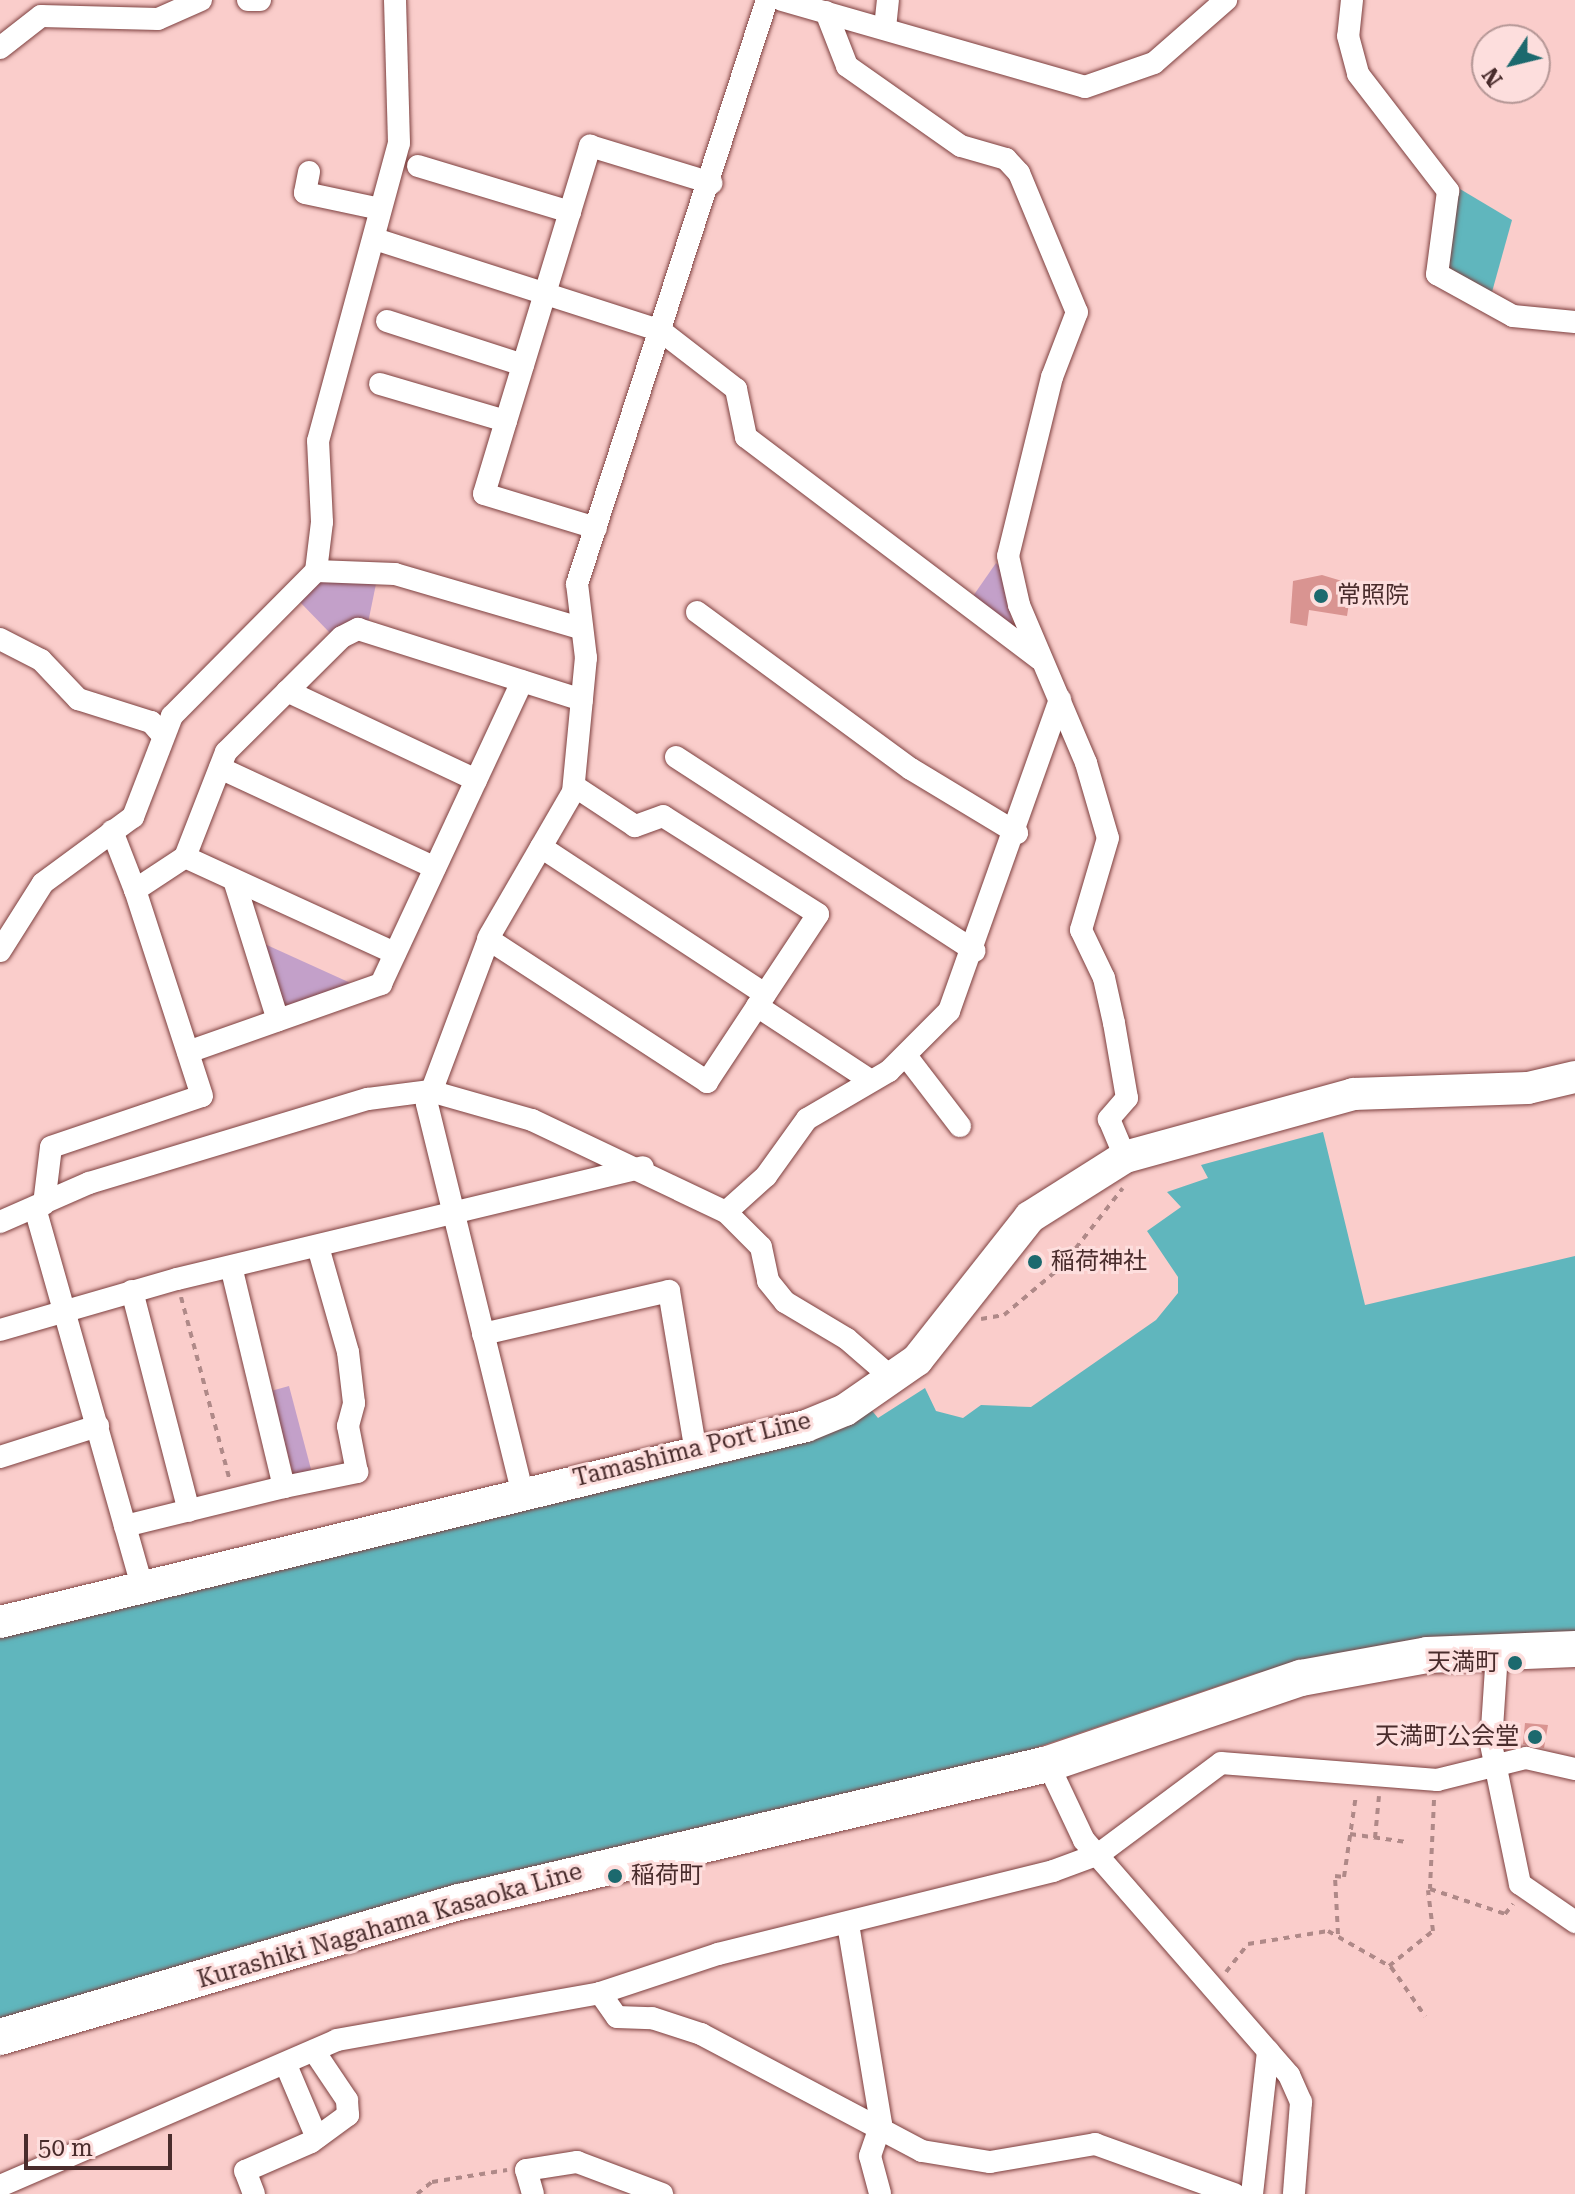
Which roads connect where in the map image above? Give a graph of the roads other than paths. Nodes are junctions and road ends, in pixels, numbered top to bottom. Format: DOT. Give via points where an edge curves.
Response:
graph roads {
  1 [pos="201,0"];
  2 [pos="248,0"];
  3 [pos="260,0"];
  4 [pos="395,0"];
  5 [pos="767,0"];
  6 [pos="782,0"];
  7 [pos="888,0"];
  8 [pos="1226,0"];
  9 [pos="1352,0"];
  10 [pos="826,12"];
  11 [pos="885,28"];
  12 [pos="0,48"];
  13 [pos="418,166"];
  14 [pos="309,172"];
  15 [pos="711,183"];
  16 [pos="380,209"];
  17 [pos="570,212"];
  18 [pos="375,239"];
  19 [pos="546,292"];
  20 [pos="387,321"];
  21 [pos="1575,322"];
  22 [pos="661,331"];
  23 [pos="523,365"];
  24 [pos="380,384"];
  25 [pos="506,421"];
  26 [pos="596,528"];
  27 [pos="316,571"];
  28 [pos="697,612"];
  29 [pos="580,628"];
  30 [pos="0,639"];
  31 [pos="1040,659"];
  32 [pos="522,681"];
  33 [pos="287,691"];
  34 [pos="1060,699"];
  35 [pos="582,700"];
  36 [pos="163,736"];
  37 [pos="676,757"];
  38 [pos="220,768"];
  39 [pos="476,780"];
  40 [pos="574,786"];
  41 [pos="112,831"];
  42 [pos="1017,833"];
  43 [pos="541,847"];
  44 [pos="185,857"];
  45 [pos="435,868"];
  46 [pos="234,880"];
  47 [pos="135,890"];
  48 [pos="488,939"];
  49 [pos="0,951"];
  50 [pos="975,951"];
  51 [pos="395,953"];
  52 [pos="761,1000"];
  53 [pos="278,1020"];
  54 [pos="188,1052"];
  55 [pos="907,1057"];
  56 [pos="1575,1077"];
  57 [pos="871,1081"];
  58 [pos="430,1091"];
  59 [pos="960,1126"];
  60 [pos="1125,1157"];
  61 [pos="643,1167"];
  62 [pos="39,1206"];
  63 [pos="726,1212"];
  64 [pos="453,1216"];
  65 [pos="0,1222"];
  66 [pos="318,1247"];
  67 [pos="231,1267"];
  68 [pos="132,1291"];
  69 [pos="66,1310"];
  70 [pos="0,1330"];
  71 [pos="483,1334"];
  72 [pos="892,1378"];
  73 [pos="98,1426"];
  74 [pos="696,1453"];
  75 [pos="0,1457"];
  76 [pos="284,1487"];
  77 [pos="522,1491"];
  78 [pos="189,1511"];
  79 [pos="125,1526"];
  80 [pos="142,1587"];
  81 [pos="0,1622"];
  82 [pos="1575,1649"];
  83 [pos="1497,1653"];
  84 [pos="1048,1764"];
  85 [pos="1498,1765"];
  86 [pos="1575,1769"];
  87 [pos="1099,1854"];
  88 [pos="1575,1922"];
  89 [pos="848,1924"];
  90 [pos="600,1993"];
  91 [pos="0,2037"];
  92 [pos="314,2051"];
  93 [pos="1268,2051"];
  94 [pos="286,2065"];
  95 [pos="881,2124"];
  96 [pos="317,2138"];
  97 [pos="0,2186"];
  98 [pos="254,2194"];
  99 [pos="533,2194"];
  100 [pos="662,2194"];
  101 [pos="880,2194"];
  102 [pos="1234,2194"];
  103 [pos="1252,2194"];
  104 [pos="1294,2194"];
  1 -- 12 [label="street" via="158,19 41,16"];
  2 -- 3 [label="street"];
  4 -- 16 [label="street" via="399,143"];
  5 -- 15 [label="street"];
  6 -- 10 [label="street"];
  7 -- 11 [label="street"];
  8 -- 11 [label="street" via="1154,63 1095,87"];
  9 -- 21 [label="street" via="1348,36 1358,74 1448,191 1437,274 1513,316"];
  10 -- 11 [label="street"];
  10 -- 31 [label="street" via="847,66 961,146 1006,159 1019,173 1077,312 1052,377 1031,481 1009,530 1012,583"];
  13 -- 17 [label="street"];
  14 -- 16 [label="street" via="305,193"];
  15 -- 17 [label="street" via="590,146"];
  15 -- 22 [label="street"];
  16 -- 18 [label="street"];
  17 -- 19 [label="street"];
  18 -- 19 [label="street"];
  18 -- 27 [label="street" via="318,441 322,522"];
  19 -- 22 [label="street"];
  19 -- 23 [label="street"];
  20 -- 23 [label="street"];
  22 -- 26 [label="street"];
  22 -- 31 [label="street" via="736,389 746,437"];
  23 -- 25 [label="street"];
  24 -- 25 [label="street"];
  25 -- 26 [label="street" via="484,494"];
  26 -- 29 [label="street" via="577,584"];
  27 -- 29 [label="street" via="395,574"];
  27 -- 36 [label="street" via="172,716"];
  28 -- 42 [label="street" via="911,769"];
  29 -- 35 [label="street"];
  30 -- 36 [label="street" via="41,660 78,699 151,722"];
  31 -- 34 [label="street"];
  32 -- 33 [label="street" via="358,629"];
  32 -- 35 [label="street"];
  32 -- 39 [label="street"];
  33 -- 38 [label="street" via="226,752"];
  33 -- 39 [label="street"];
  34 -- 42 [label="street"];
  34 -- 60 [label="street" via="1108,838 1081,930 1104,978 1114,1023 1127,1098 1109,1119"];
  35 -- 40 [label="street"];
  36 -- 41 [label="street" via="133,817"];
  37 -- 50 [label="street"];
  38 -- 44 [label="street"];
  38 -- 45 [label="street"];
  39 -- 45 [label="street"];
  40 -- 43 [label="street"];
  40 -- 52 [label="street" via="635,826 663,816 818,914"];
  41 -- 47 [label="street"];
  41 -- 49 [label="street" via="43,883"];
  42 -- 50 [label="street"];
  43 -- 48 [label="street"];
  43 -- 52 [label="street"];
  44 -- 46 [label="street"];
  44 -- 47 [label="street"];
  45 -- 51 [label="street"];
  46 -- 51 [label="street"];
  46 -- 53 [label="street"];
  47 -- 54 [label="street"];
  48 -- 52 [label="street" via="707,1082"];
  48 -- 58 [label="street"];
  50 -- 55 [label="street" via="949,1011"];
  51 -- 53 [label="street" via="381,984"];
  52 -- 57 [label="street"];
  53 -- 54 [label="street"];
  54 -- 62 [label="street" via="202,1096 51,1147"];
  55 -- 57 [label="street"];
  55 -- 59 [label="street"];
  56 -- 60 [label="main road, Tamashima Port Line" via="1528,1088 1353,1094"];
  57 -- 63 [label="street" via="807,1119 766,1176"];
  58 -- 61 [label="street" via="532,1120"];
  58 -- 62 [label="street" via="368,1099 89,1183"];
  58 -- 64 [label="street" via="431,1133"];
  60 -- 72 [label="main road, Tamashima Port Line" via="1030,1217 946,1327"];
  61 -- 63 [label="street"];
  61 -- 64 [label="street"];
  62 -- 65 [label="street"];
  62 -- 69 [label="street"];
  63 -- 72 [label="street" via="761,1247 768,1281 785,1302 847,1339"];
  64 -- 66 [label="street"];
  64 -- 71 [label="street"];
  66 -- 67 [label="street"];
  66 -- 76 [label="street" via="348,1352 354,1403 348,1426 357,1472"];
  67 -- 68 [label="street"];
  67 -- 76 [label="street"];
  68 -- 69 [label="street"];
  68 -- 78 [label="street"];
  69 -- 70 [label="street"];
  69 -- 73 [label="street"];
  71 -- 74 [label="street" via="669,1291"];
  71 -- 77 [label="street"];
  72 -- 74 [label="main road, Tamashima Port Line" via="806,1426"];
  73 -- 75 [label="street"];
  73 -- 79 [label="street"];
  74 -- 77 [label="main road, Tamashima Port Line"];
  76 -- 78 [label="street"];
  77 -- 80 [label="main road, Tamashima Port Line"];
  78 -- 79 [label="street"];
  79 -- 80 [label="street"];
  80 -- 81 [label="main road, Tamashima Port Line"];
  82 -- 83 [label="main road, Kurashiki Nagahama Kasaoka Line"];
  83 -- 84 [label="main road, Kurashiki Nagahama Kasaoka Line" via="1427,1655 1301,1678"];
  83 -- 85 [label="street" via="1491,1744"];
  84 -- 87 [label="street" via="1076,1828"];
  84 -- 91 [label="main road, Kurashiki Nagahama Kasaoka Line" via="460,1902"];
  85 -- 86 [label="street" via="1526,1758"];
  85 -- 87 [label="street" via="1437,1780 1221,1763"];
  85 -- 88 [label="street" via="1499,1810 1525,1890"];
  87 -- 89 [label="street"];
  87 -- 93 [label="street"];
  89 -- 90 [label="street" via="718,1954"];
  89 -- 95 [label="street"];
  90 -- 92 [label="street" via="447,2017"];
  90 -- 95 [label="street" via="617,2017 652,2018 701,2034 856,2119"];
  92 -- 94 [label="street"];
  92 -- 96 [label="street" via="349,2106 341,2123"];
  93 -- 103 [label="street"];
  93 -- 104 [label="street" via="1301,2102"];
  94 -- 96 [label="street"];
  94 -- 97 [label="street"];
  95 -- 101 [label="street" via="870,2156"];
  95 -- 102 [label="street" via="922,2151 972,2162 1095,2144 1129,2150"];
  96 -- 98 [label="street" via="245,2171"];
  99 -- 100 [label="street" via="526,2170 577,2162"];
}
